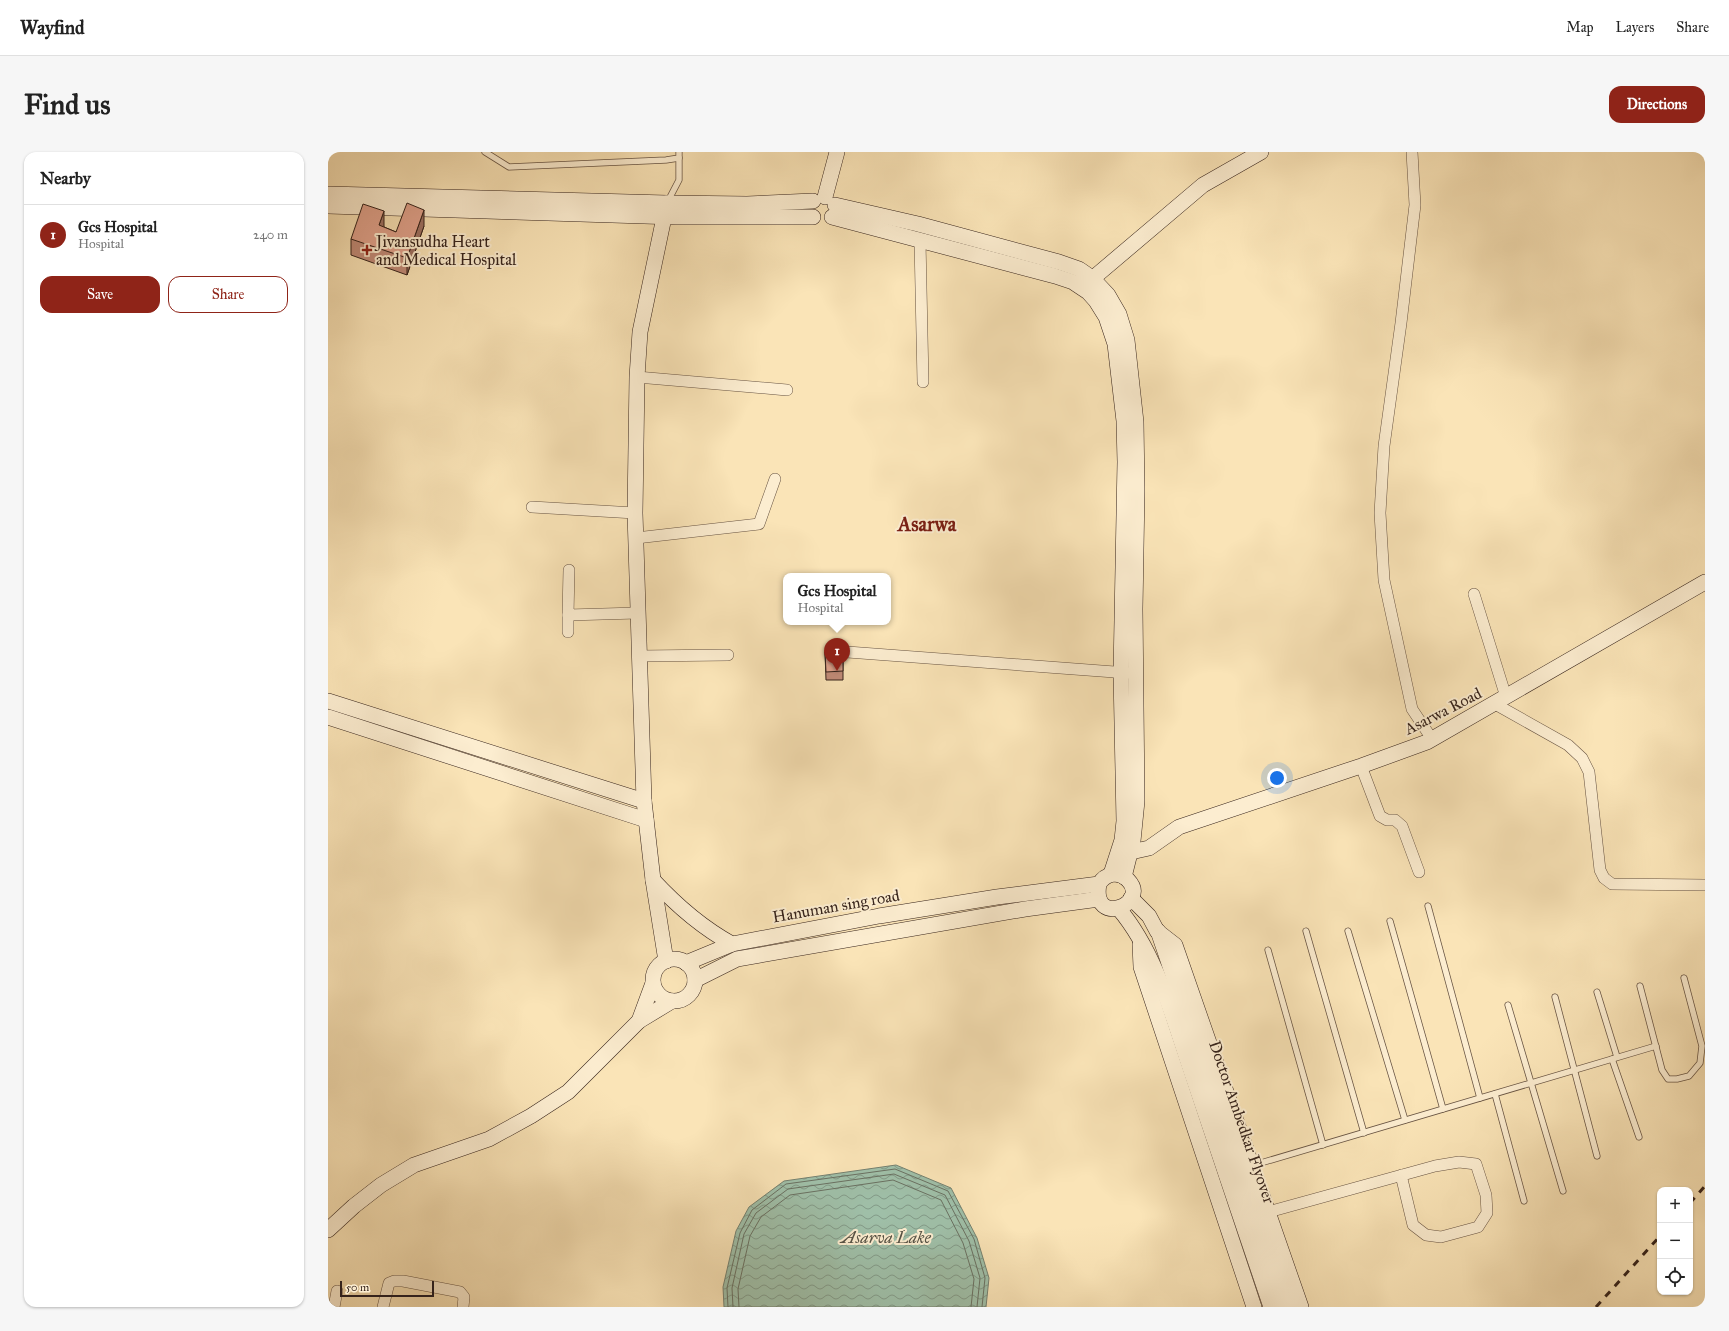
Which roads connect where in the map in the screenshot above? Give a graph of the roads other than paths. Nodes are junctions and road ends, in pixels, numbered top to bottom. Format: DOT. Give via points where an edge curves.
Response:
graph roads {
  1 [pos="485,152"];
  2 [pos="837,152"];
  3 [pos="1261,152"];
  4 [pos="1412,152"];
  5 [pos="679,155"];
  6 [pos="329,202"];
  7 [pos="826,205"];
  8 [pos="665,210"];
  9 [pos="920,241"];
  10 [pos="1087,283"];
  11 [pos="637,377"];
  12 [pos="923,382"];
  13 [pos="787,390"];
  14 [pos="775,479"];
  15 [pos="532,506"];
  16 [pos="635,514"];
  17 [pos="636,538"];
  18 [pos="568,570"];
  19 [pos="1705,582"];
  20 [pos="1474,594"];
  21 [pos="637,613"];
  22 [pos="568,615"];
  23 [pos="568,632"];
  24 [pos="834,651"];
  25 [pos="728,655"];
  26 [pos="640,656"];
  27 [pos="1128,673"];
  28 [pos="1500,700"];
  29 [pos="328,701"];
  30 [pos="328,717"];
  31 [pos="1432,739"];
  32 [pos="1361,766"];
  33 [pos="644,801"];
  34 [pos="646,820"];
  35 [pos="1126,846"];
  36 [pos="1419,872"];
  37 [pos="1118,876"];
  38 [pos="653,880"];
  39 [pos="1705,885"];
  40 [pos="1099,892"];
  41 [pos="1131,898"];
  42 [pos="1428,906"];
  43 [pos="1119,909"];
  44 [pos="917,910"];
  45 [pos="1390,921"];
  46 [pos="920,927"];
  47 [pos="1157,930"];
  48 [pos="1306,931"];
  49 [pos="1348,931"];
  50 [pos="1140,938"];
  51 [pos="732,944"];
  52 [pos="1268,950"];
  53 [pos="666,961"];
  54 [pos="686,963"];
  55 [pos="1684,978"];
  56 [pos="695,980"];
  57 [pos="653,983"];
  58 [pos="1640,986"];
  59 [pos="1597,992"];
  60 [pos="1555,997"];
  61 [pos="672,1001"];
  62 [pos="1508,1005"];
  63 [pos="639,1021"];
  64 [pos="1656,1046"];
  65 [pos="1614,1058"];
  66 [pos="1575,1070"];
  67 [pos="1531,1083"];
  68 [pos="1495,1094"];
  69 [pos="1480,1098"];
  70 [pos="1443,1109"];
  71 [pos="1405,1120"];
  72 [pos="1364,1133"];
  73 [pos="1639,1137"];
  74 [pos="1323,1145"];
  75 [pos="1597,1156"];
  76 [pos="1252,1166"];
  77 [pos="1401,1175"];
  78 [pos="1563,1191"];
  79 [pos="1524,1201"];
  80 [pos="1268,1212"];
  81 [pos="328,1230"];
  82 [pos="337,1291"];
  83 [pos="334,1307"];
  84 [pos="383,1307"];
  85 [pos="463,1307"];
  86 [pos="1254,1307"];
  87 [pos="1271,1307"];
  88 [pos="1286,1307"];
  89 [pos="1301,1307"];
  1 -- 5 [label="lane" via="509,167 635,162"];
  2 -- 7 [label="street"];
  3 -- 10 [label="street" via="1203,185"];
  4 -- 31 [label="street" via="1415,205 1384,446 1380,513 1384,580 1412,709"];
  5 -- 8 [label="lane" via="679,180"];
  6 -- 8 [label="street"];
  7 -- 8 [label="street" via="747,204"];
  7 -- 8 [label="street" via="810,209 813,217"];
  7 -- 9 [label="street"];
  7 -- 10 [label="street" via="918,224 1059,262 1078,269"];
  8 -- 11 [label="street" via="640,332"];
  9 -- 10 [label="street" via="1073,282"];
  9 -- 12 [label="street"];
  10 -- 27 [label="street" via="1108,295 1119,314 1127,340 1136,422 1130,440"];
  11 -- 13 [label="street"];
  11 -- 16 [label="street"];
  14 -- 17 [label="street" via="760,524"];
  15 -- 16 [label="street"];
  16 -- 17 [label="street"];
  17 -- 21 [label="street"];
  18 -- 22 [label="street"];
  19 -- 28 [label="street, Asarwa Road"];
  20 -- 28 [label="street"];
  21 -- 22 [label="street"];
  21 -- 26 [label="street"];
  22 -- 23 [label="street"];
  24 -- 27 [label="street"];
  25 -- 26 [label="street"];
  26 -- 33 [label="street"];
  27 -- 35 [label="street" via="1137,801"];
  28 -- 31 [label="street, Asarwa Road"];
  28 -- 39 [label="street" via="1568,745 1582,758 1589,772 1600,870 1604,878 1612,884"];
  29 -- 33 [label="street"];
  30 -- 34 [label="street"];
  31 -- 32 [label="street, Asarwa Road"];
  32 -- 35 [label="street, Asarwa Road" via="1179,827 1157,842 1148,838"];
  32 -- 36 [label="street" via="1380,816 1387,820 1395,820 1402,826"];
  33 -- 34 [label="street"];
  34 -- 38 [label="street"];
  35 -- 37 [label="street"];
  37 -- 40 [label="street" via="1102,879"];
  37 -- 41 [label="street" via="1131,885"];
  38 -- 51 [label="street" via="690,916 710,932"];
  38 -- 53 [label="street"];
  40 -- 43 [label="street" via="1105,906"];
  40 -- 44 [label="street, Hanuman sing road" via="997,897"];
  40 -- 46 [label="street" via="1025,909"];
  41 -- 43 [label="street"];
  41 -- 47 [label="street" via="1149,916"];
  42 -- 69 [label="lane"];
  43 -- 50 [label="street, Doctor Ambedkar Flyover"];
  44 -- 46 [label="street"];
  44 -- 51 [label="street, Hanuman sing road"];
  45 -- 70 [label="lane"];
  46 -- 56 [label="street" via="737,959"];
  47 -- 76 [label="street" via="1175,945"];
  47 -- 88 [label="street, Doctor Ambedkar Flyover"];
  48 -- 72 [label="lane"];
  49 -- 71 [label="lane"];
  50 -- 86 [label="street" via="1140,967"];
  50 -- 87 [label="street, Doctor Ambedkar Flyover" via="1171,1015"];
  51 -- 54 [label="street, Hanuman sing road"];
  52 -- 74 [label="lane"];
  53 -- 54 [label="street" via="673,959"];
  53 -- 57 [label="street" via="656,969"];
  54 -- 56 [label="street"];
  55 -- 64 [label="lane" via="1702,1046 1700,1063 1689,1076 1668,1079 1662,1070"];
  56 -- 61 [label="street" via="686,997"];
  57 -- 61 [label="street" via="660,995"];
  57 -- 63 [label="street"];
  58 -- 64 [label="lane"];
  59 -- 65 [label="lane"];
  60 -- 66 [label="lane"];
  61 -- 63 [label="street"];
  62 -- 67 [label="lane"];
  63 -- 81 [label="street" via="568,1092 489,1139 414,1165 381,1185"];
  64 -- 65 [label="lane"];
  65 -- 66 [label="lane"];
  65 -- 73 [label="lane"];
  66 -- 67 [label="lane"];
  66 -- 75 [label="lane"];
  67 -- 68 [label="lane"];
  67 -- 78 [label="lane"];
  68 -- 69 [label="lane"];
  68 -- 79 [label="lane"];
  69 -- 70 [label="lane"];
  70 -- 71 [label="lane"];
  71 -- 72 [label="lane"];
  72 -- 74 [label="lane"];
  74 -- 76 [label="lane"];
  76 -- 80 [label="street"];
  77 -- 77 [label="street" via="1459,1162 1476,1164 1486,1195 1487,1213 1478,1227 1441,1237 1426,1235 1413,1225"];
  77 -- 80 [label="street"];
  80 -- 89 [label="street"];
  82 -- 83 [label="street"];
  84 -- 85 [label="street" via="389,1283 394,1281 460,1292 464,1297"];
}
